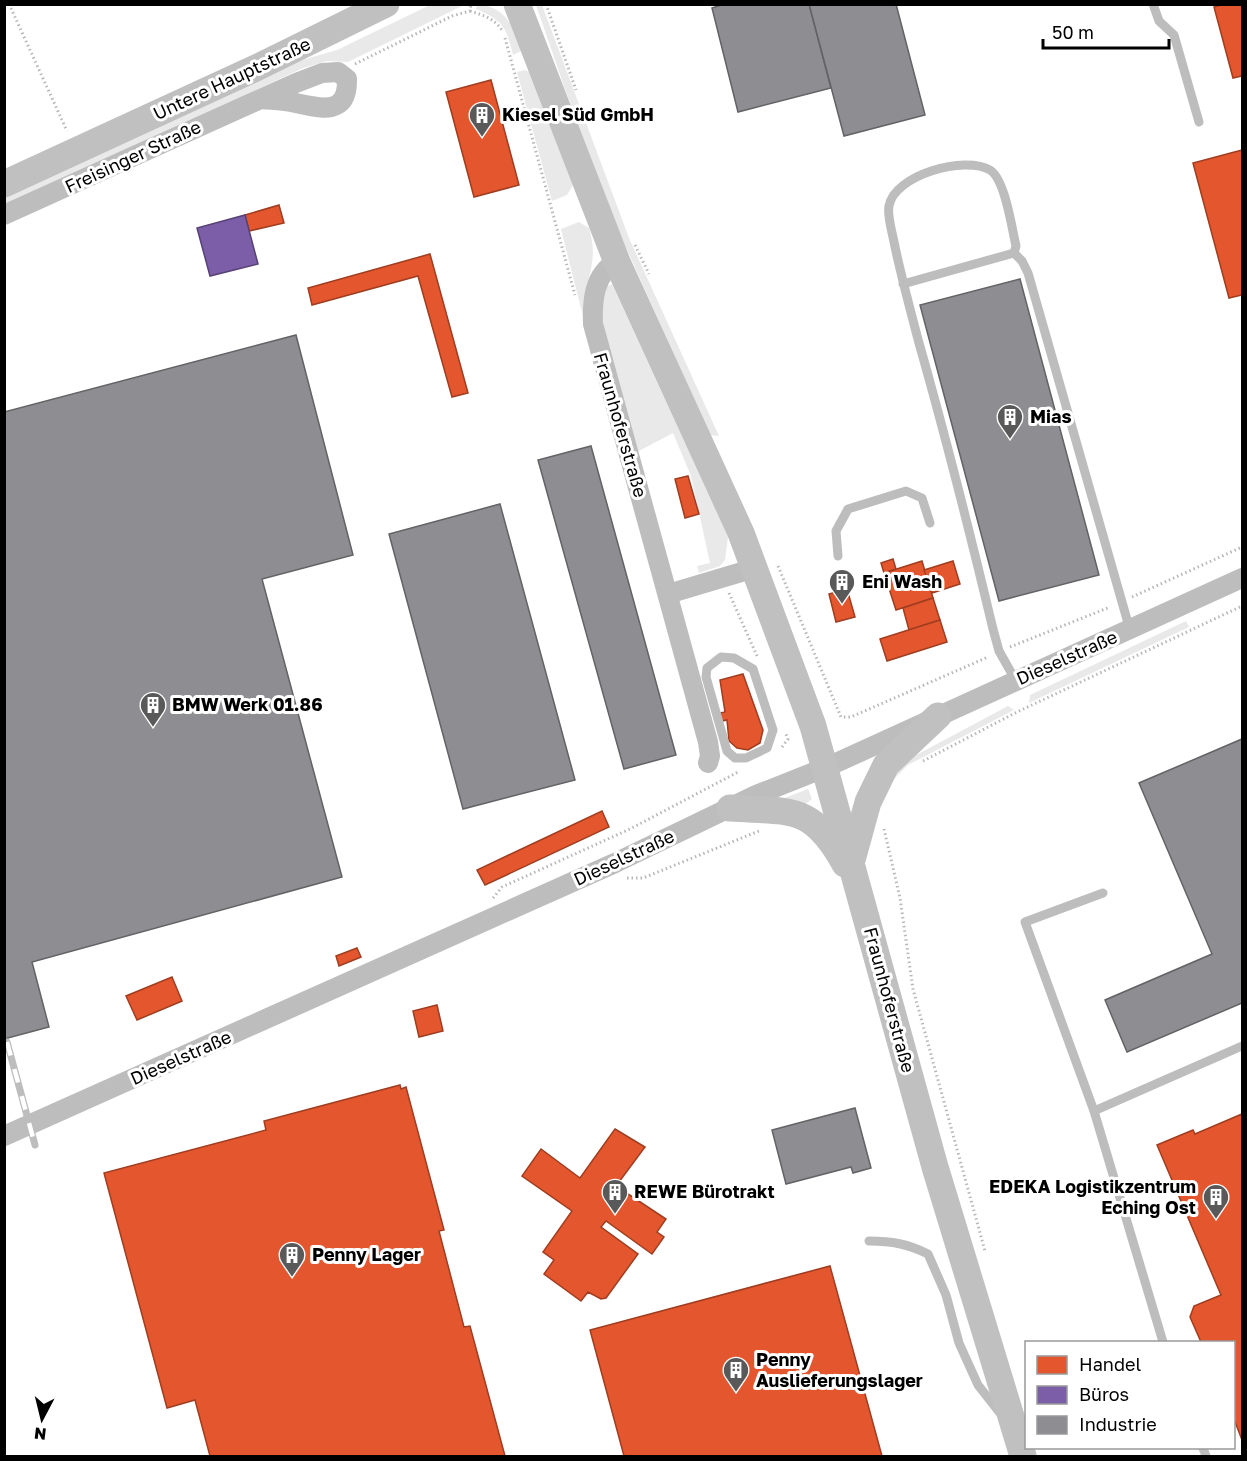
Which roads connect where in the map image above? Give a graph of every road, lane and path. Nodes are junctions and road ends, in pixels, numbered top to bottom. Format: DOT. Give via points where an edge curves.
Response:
graph roads {
  1 [pos="9,4"];
  2 [pos="386,4"];
  3 [pos="471,4"];
  4 [pos="503,4"];
  5 [pos="517,4"];
  6 [pos="546,4"];
  7 [pos="1154,4"];
  8 [pos="470,11"];
  9 [pos="527,31"];
  10 [pos="338,72"];
  11 [pos="577,95"];
  12 [pos="262,99"];
  13 [pos="1199,122"];
  14 [pos="77,152"];
  15 [pos="4,184"];
  16 [pos="4,215"];
  17 [pos="634,241"];
  18 [pos="1014,253"];
  19 [pos="617,262"];
  20 [pos="653,284"];
  21 [pos="903,284"];
  22 [pos="578,306"];
  23 [pos="930,523"];
  24 [pos="1242,547"];
  25 [pos="838,556"];
  26 [pos="767,567"];
  27 [pos="1242,578"];
  28 [pos="668,594"];
  29 [pos="1121,602"];
  30 [pos="1242,606"];
  31 [pos="1130,630"];
  32 [pos="999,651"];
  33 [pos="721,657"];
  34 [pos="1016,681"];
  35 [pos="938,716"];
  36 [pos="788,739"];
  37 [pos="781,748"];
  38 [pos="708,763"];
  39 [pos="913,766"];
  40 [pos="827,767"];
  41 [pos="743,769"];
  42 [pos="730,808"];
  43 [pos="883,824"];
  44 [pos="770,826"];
  45 [pos="852,861"];
  46 [pos="620,877"];
  47 [pos="859,890"];
  48 [pos="1103,893"];
  49 [pos="497,916"];
  50 [pos="1242,1046"];
  51 [pos="1094,1111"];
  52 [pos="4,1136"];
  53 [pos="870,1241"];
  54 [pos="986,1252"];
  55 [pos="1163,1341"];
  56 [pos="1019,1445"];
  1 -- 14 [label="path"];
  2 -- 14 [label="main road, Untere Hauptstraße"];
  3 -- 8 [label="path"];
  4 -- 9 [label="main road"];
  5 -- 9 [label="main road, Fraunhoferstraße"];
  6 -- 11 [label="path"];
  7 -- 13 [label="lane" via="1159,21 1174,35"];
  8 -- 10 [label="path" via="452,16"];
  8 -- 22 [label="path" via="486,16 504,33"];
  9 -- 19 [label="main road, Fraunhoferstraße"];
  10 -- 12 [label="street, Freisinger Straße" via="322,73"];
  10 -- 12 [label="street" via="347,79 347,93 339,104 327,109"];
  12 -- 16 [label="street, Freisinger Straße"];
  14 -- 15 [label="main road, Untere Hauptstraße"];
  17 -- 20 [label="path"];
  18 -- 21 [label="lane"];
  18 -- 21 [label="lane" via="1016,246 1000,184 991,171 972,164 954,164 898,188 889,206"];
  18 -- 29 [label="lane" via="1028,273"];
  19 -- 26 [label="main road, Fraunhoferstraße"];
  19 -- 28 [label="street, Fraunhoferstraße" via="607,267 596,289 592,324"];
  21 -- 32 [label="lane" via="957,478"];
  23 -- 25 [label="lane" via="922,498 906,491 848,508 836,531"];
  24 -- 29 [label="path"];
  26 -- 28 [label="street"];
  26 -- 32 [label="path" via="841,717 851,717"];
  26 -- 40 [label="main road, Fraunhoferstraße"];
  27 -- 31 [label="street, Dieselstraße"];
  28 -- 38 [label="street, Fraunhoferstraße" via="708,741"];
  29 -- 31 [label="lane"];
  29 -- 32 [label="path"];
  30 -- 39 [label="path" via="1017,712"];
  31 -- 34 [label="street, Dieselstraße"];
  32 -- 34 [label="lane"];
  33 -- 33 [label="lane" via="707,668 706,677 727,751 735,758 746,758 767,748 773,730 753,669 734,658"];
  34 -- 35 [label="street, Dieselstraße"];
  35 -- 40 [label="street, Dieselstraße"];
  35 -- 45 [label="main road" via="886,765 868,802"];
  36 -- 37 [label="path"];
  40 -- 42 [label="street, Dieselstraße"];
  40 -- 45 [label="main road, Fraunhoferstraße"];
  41 -- 49 [label="path" via="630,829 502,887 491,900"];
  42 -- 47 [label="main road" via="803,815 819,826 831,842"];
  42 -- 49 [label="street, Dieselstraße"];
  43 -- 54 [label="path" via="900,898 913,989"];
  44 -- 46 [label="path" via="643,878"];
  45 -- 47 [label="main road, Fraunhoferstraße"];
  47 -- 56 [label="main road, Fraunhoferstraße" via="932,1156"];
  48 -- 51 [label="lane" via="1025,922"];
  49 -- 52 [label="street, Dieselstraße"];
  50 -- 51 [label="lane"];
  51 -- 55 [label="lane"];
  53 -- 56 [label="lane" via="900,1242 928,1254 978,1385"];
}
